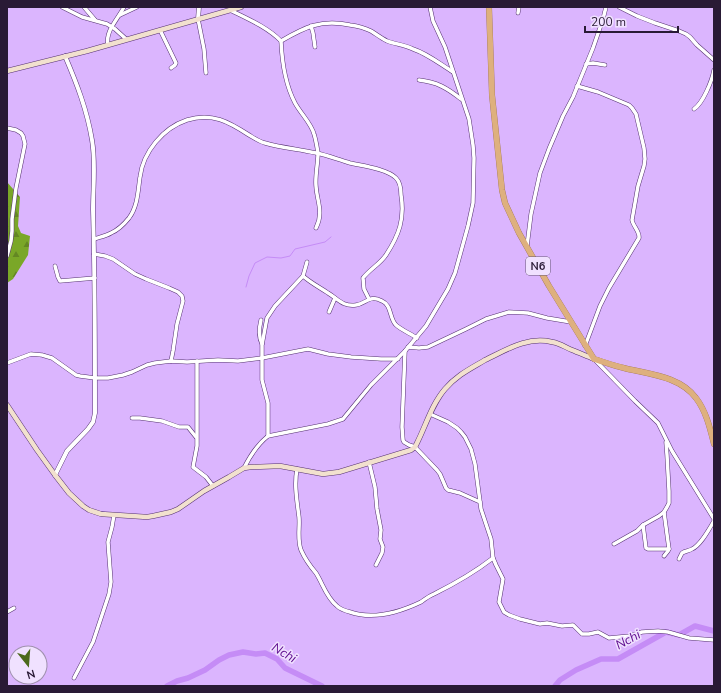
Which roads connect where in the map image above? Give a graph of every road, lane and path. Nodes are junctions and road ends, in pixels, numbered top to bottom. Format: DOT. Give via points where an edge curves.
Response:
graph roads {
  1 [pos="62,7"];
  2 [pos="84,7"];
  3 [pos="124,7"];
  4 [pos="138,7"];
  5 [pos="199,7"];
  6 [pos="241,7"];
  7 [pos="430,7"];
  8 [pos="489,7"];
  9 [pos="519,7"];
  10 [pos="606,7"];
  11 [pos="619,7"];
  12 [pos="230,10"];
  13 [pos="518,14"];
  14 [pos="120,15"];
  15 [pos="198,19"];
  16 [pos="96,20"];
  17 [pos="311,26"];
  18 [pos="112,27"];
  19 [pos="160,30"];
  20 [pos="126,39"];
  21 [pos="281,41"];
  22 [pos="108,45"];
  23 [pos="315,46"];
  24 [pos="65,56"];
  25 [pos="714,60"];
  26 [pos="586,64"];
  27 [pos="714,64"];
  28 [pos="604,65"];
  29 [pos="171,68"];
  30 [pos="714,70"];
  31 [pos="7,71"];
  32 [pos="453,72"];
  33 [pos="206,73"];
  34 [pos="419,80"];
  35 [pos="577,86"];
  36 [pos="462,100"];
  37 [pos="694,109"];
  38 [pos="7,128"];
  39 [pos="318,153"];
  40 [pos="316,228"];
  41 [pos="94,239"];
  42 [pos="526,246"];
  43 [pos="94,254"];
  44 [pos="7,256"];
  45 [pos="307,262"];
  46 [pos="55,266"];
  47 [pos="303,276"];
  48 [pos="95,278"];
  49 [pos="335,298"];
  50 [pos="369,299"];
  51 [pos="329,312"];
  52 [pos="261,320"];
  53 [pos="571,322"];
  54 [pos="417,338"];
  55 [pos="262,345"];
  56 [pos="585,346"];
  57 [pos="408,347"];
  58 [pos="405,351"];
  59 [pos="262,358"];
  60 [pos="398,359"];
  61 [pos="594,359"];
  62 [pos="171,361"];
  63 [pos="197,361"];
  64 [pos="7,363"];
  65 [pos="95,378"];
  66 [pos="7,405"];
  67 [pos="430,414"];
  68 [pos="132,418"];
  69 [pos="268,436"];
  70 [pos="197,438"];
  71 [pos="666,441"];
  72 [pos="714,444"];
  73 [pos="415,447"];
  74 [pos="369,462"];
  75 [pos="244,468"];
  76 [pos="297,469"];
  77 [pos="55,475"];
  78 [pos="213,486"];
  79 [pos="480,502"];
  80 [pos="664,512"];
  81 [pos="114,515"];
  82 [pos="714,520"];
  83 [pos="643,525"];
  84 [pos="614,544"];
  85 [pos="668,549"];
  86 [pos="664,556"];
  87 [pos="493,558"];
  88 [pos="679,559"];
  89 [pos="376,565"];
  90 [pos="14,608"];
  91 [pos="7,612"];
  92 [pos="714,640"];
  93 [pos="74,678"];
  1 -- 16 [label="street" via="82,17"];
  2 -- 16 [label="street"];
  3 -- 14 [label="street"];
  4 -- 14 [label="street"];
  5 -- 15 [label="street"];
  6 -- 12 [label="main road"];
  7 -- 32 [label="street"];
  8 -- 42 [label="highway, N6" via="492,95 502,190 508,211"];
  9 -- 13 [label="street"];
  10 -- 26 [label="street"];
  11 -- 25 [label="street" via="686,34"];
  12 -- 15 [label="main road"];
  12 -- 21 [label="street" via="267,29"];
  14 -- 18 [label="street"];
  15 -- 19 [label="main road"];
  15 -- 33 [label="street"];
  16 -- 18 [label="street"];
  17 -- 21 [label="street"];
  17 -- 23 [label="street"];
  17 -- 32 [label="street" via="335,22 353,25 424,54"];
  18 -- 20 [label="street"];
  18 -- 22 [label="street" via="107,36"];
  19 -- 20 [label="main road"];
  19 -- 29 [label="street" via="176,63"];
  20 -- 22 [label="main road"];
  21 -- 39 [label="street" via="285,78 294,102 311,127"];
  22 -- 24 [label="main road"];
  24 -- 31 [label="main road"];
  24 -- 41 [label="street" via="84,104 92,141"];
  25 -- 27 [label="street"];
  26 -- 28 [label="street"];
  26 -- 35 [label="street"];
  30 -- 37 [label="street" via="701,101"];
  32 -- 36 [label="street"];
  34 -- 36 [label="street" via="445,87"];
  35 -- 42 [label="street" via="540,174"];
  35 -- 56 [label="street" via="610,97 632,108 636,114 645,158 632,220 640,235 600,306"];
  36 -- 54 [label="street" via="469,119 473,145 471,215 453,278 429,322"];
  38 -- 44 [label="street" via="21,133 25,144"];
  39 -- 40 [label="street" via="316,185 320,214"];
  39 -- 41 [label="street" via="264,143 233,124 216,118 187,120 162,135 150,148 142,165 136,204 130,217 116,231"];
  39 -- 50 [label="street" via="383,171 395,177 400,185 403,208 401,225 386,256 363,278 364,289"];
  41 -- 43 [label="street"];
  42 -- 53 [label="highway, N6"];
  43 -- 48 [label="street"];
  43 -- 62 [label="street" via="113,259 135,274 182,296 184,301"];
  45 -- 47 [label="street"];
  46 -- 48 [label="street" via="60,281"];
  47 -- 49 [label="street"];
  47 -- 55 [label="street" via="270,313"];
  48 -- 65 [label="street"];
  49 -- 50 [label="street" via="343,303 355,305"];
  49 -- 51 [label="street"];
  50 -- 54 [label="street" via="386,303 395,324"];
  52 -- 55 [label="street" via="259,336"];
  53 -- 56 [label="highway, N6"];
  53 -- 57 [label="street" via="528,313 509,312 486,319 428,347"];
  54 -- 57 [label="street"];
  55 -- 59 [label="street"];
  56 -- 61 [label="highway, N6"];
  57 -- 58 [label="street"];
  58 -- 60 [label="street"];
  58 -- 73 [label="street" via="403,440"];
  59 -- 60 [label="street" via="308,349 351,357"];
  59 -- 63 [label="street"];
  59 -- 69 [label="street" via="262,380 268,403"];
  60 -- 69 [label="street" via="371,385 343,419"];
  61 -- 67 [label="main road" via="552,342 531,341 515,345 458,375 445,389"];
  61 -- 71 [label="street" via="655,420"];
  61 -- 72 [label="highway" via="670,380 688,390 705,414"];
  62 -- 63 [label="street"];
  62 -- 65 [label="street" via="147,365 123,375"];
  63 -- 70 [label="street"];
  64 -- 65 [label="street" via="31,354 42,355 52,358 76,375"];
  65 -- 77 [label="street" via="93,422 67,451"];
  66 -- 77 [label="main road"];
  67 -- 73 [label="main road"];
  67 -- 79 [label="street" via="457,428 468,442 475,464"];
  68 -- 70 [label="street" via="188,427"];
  69 -- 75 [label="street"];
  70 -- 78 [label="street" via="193,467"];
  71 -- 80 [label="street" via="669,503"];
  71 -- 82 [label="street"];
  73 -- 74 [label="main road"];
  73 -- 79 [label="street" via="437,470 448,490"];
  74 -- 76 [label="main road" via="339,472 323,474"];
  74 -- 89 [label="street" via="383,547"];
  75 -- 76 [label="main road" via="280,466"];
  75 -- 78 [label="main road"];
  76 -- 87 [label="street" via="295,478 301,549 327,595 342,610 372,615 394,612 421,602"];
  77 -- 81 [label="main road" via="83,506 96,513"];
  78 -- 81 [label="main road" via="171,512 147,517"];
  79 -- 87 [label="street" via="491,539"];
  80 -- 83 [label="street"];
  80 -- 85 [label="street"];
  81 -- 93 [label="street" via="108,542 111,582 109,594 93,642"];
  82 -- 88 [label="street" via="699,542 691,550 682,552"];
  83 -- 84 [label="street"];
  83 -- 85 [label="street" via="646,548"];
  85 -- 86 [label="street"];
  87 -- 92 [label="street" via="503,579 500,606 509,615 540,624 573,625 582,634 598,632 609,638 658,631"];
  90 -- 91 [label="street"];
}
